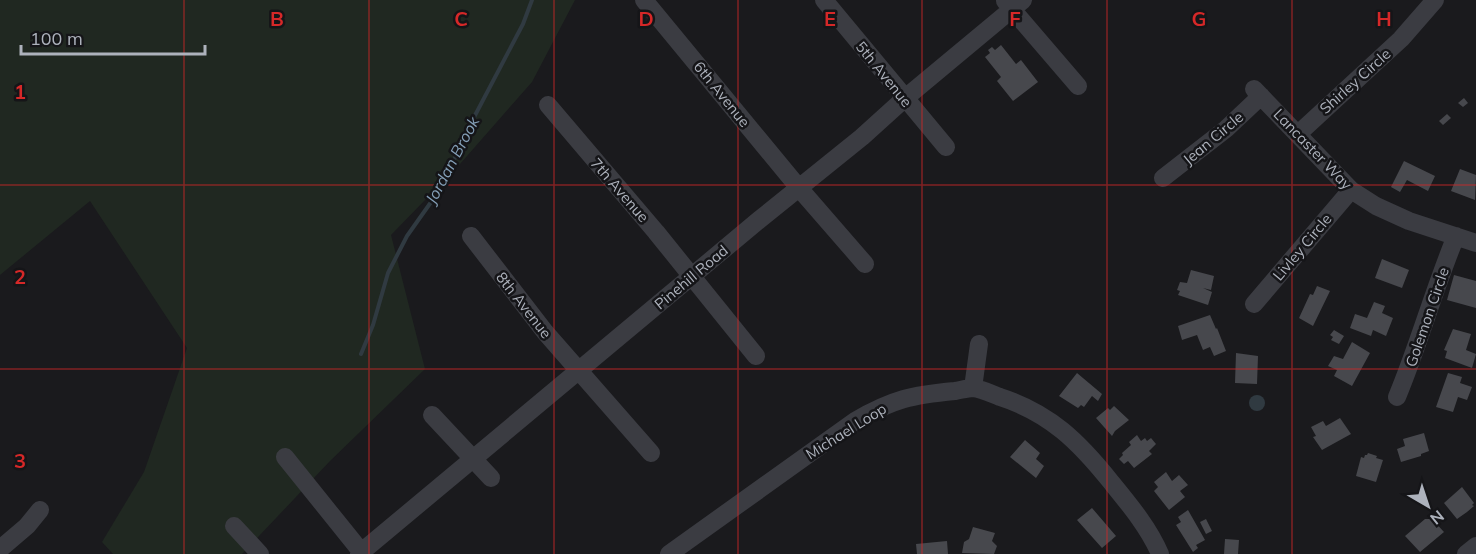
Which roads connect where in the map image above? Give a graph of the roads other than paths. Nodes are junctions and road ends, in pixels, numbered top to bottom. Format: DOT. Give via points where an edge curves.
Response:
graph roads {
  1 [pos="644,0"];
  2 [pos="824,0"];
  3 [pos="1435,0"];
  4 [pos="1013,3"];
  5 [pos="1078,86"];
  6 [pos="1257,92"];
  7 [pos="904,99"];
  8 [pos="548,105"];
  9 [pos="1298,134"];
  10 [pos="946,147"];
  11 [pos="1163,178"];
  12 [pos="798,189"];
  13 [pos="1351,190"];
  14 [pos="471,236"];
  15 [pos="1456,236"];
  16 [pos="1476,243"];
  17 [pos="865,264"];
  18 [pos="692,276"];
  19 [pos="1254,304"];
  20 [pos="979,344"];
  21 [pos="756,356"];
  22 [pos="580,371"];
  23 [pos="973,388"];
  24 [pos="1397,397"];
  25 [pos="432,415"];
  26 [pos="651,453"];
  27 [pos="285,457"];
  28 [pos="474,459"];
  29 [pos="491,478"];
  30 [pos="40,510"];
  31 [pos="234,526"];
  32 [pos="1476,546"];
  33 [pos="0,549"];
  34 [pos="675,552"];
  35 [pos="361,553"];
  36 [pos="260,554"];
  37 [pos="1160,554"];
  38 [pos="1466,554"];
  1 -- 12 [label="street, 6th Avenue"];
  2 -- 7 [label="street, 5th Avenue"];
  3 -- 9 [label="street, Shirley Circle" via="1401,39"];
  4 -- 5 [label="street"];
  4 -- 7 [label="street, Pinehill Road"];
  6 -- 9 [label="street, Lancaster Way"];
  6 -- 11 [label="street, Jean Circle" via="1226,129"];
  7 -- 10 [label="street, 5th Avenue"];
  7 -- 12 [label="street, Pinehill Road"];
  8 -- 18 [label="street, 7th Avenue"];
  9 -- 13 [label="street, Lancaster Way"];
  12 -- 17 [label="street, 6th Avenue"];
  12 -- 18 [label="street, Pinehill Road"];
  13 -- 15 [label="street, Lancaster Way" via="1409,221"];
  13 -- 19 [label="street, Livley Circle"];
  14 -- 22 [label="street, 8th Avenue"];
  15 -- 16 [label="street, Lancaster Way"];
  15 -- 24 [label="street, Golemon Circle"];
  18 -- 21 [label="street, 7th Avenue"];
  18 -- 22 [label="street, Pinehill Road"];
  20 -- 23 [label="street"];
  22 -- 26 [label="street, 8th Avenue"];
  22 -- 28 [label="street, Pinehill Road"];
  23 -- 34 [label="street, Michael Loop" via="928,392 877,408 699,531"];
  23 -- 37 [label="street, Michael Loop" via="1020,404 1069,435 1126,501"];
  25 -- 28 [label="street"];
  27 -- 35 [label="street"];
  28 -- 29 [label="street"];
  28 -- 35 [label="street, Pinehill Road"];
  30 -- 33 [label="street"];
  31 -- 36 [label="street"];
  32 -- 38 [label="street"];
}
